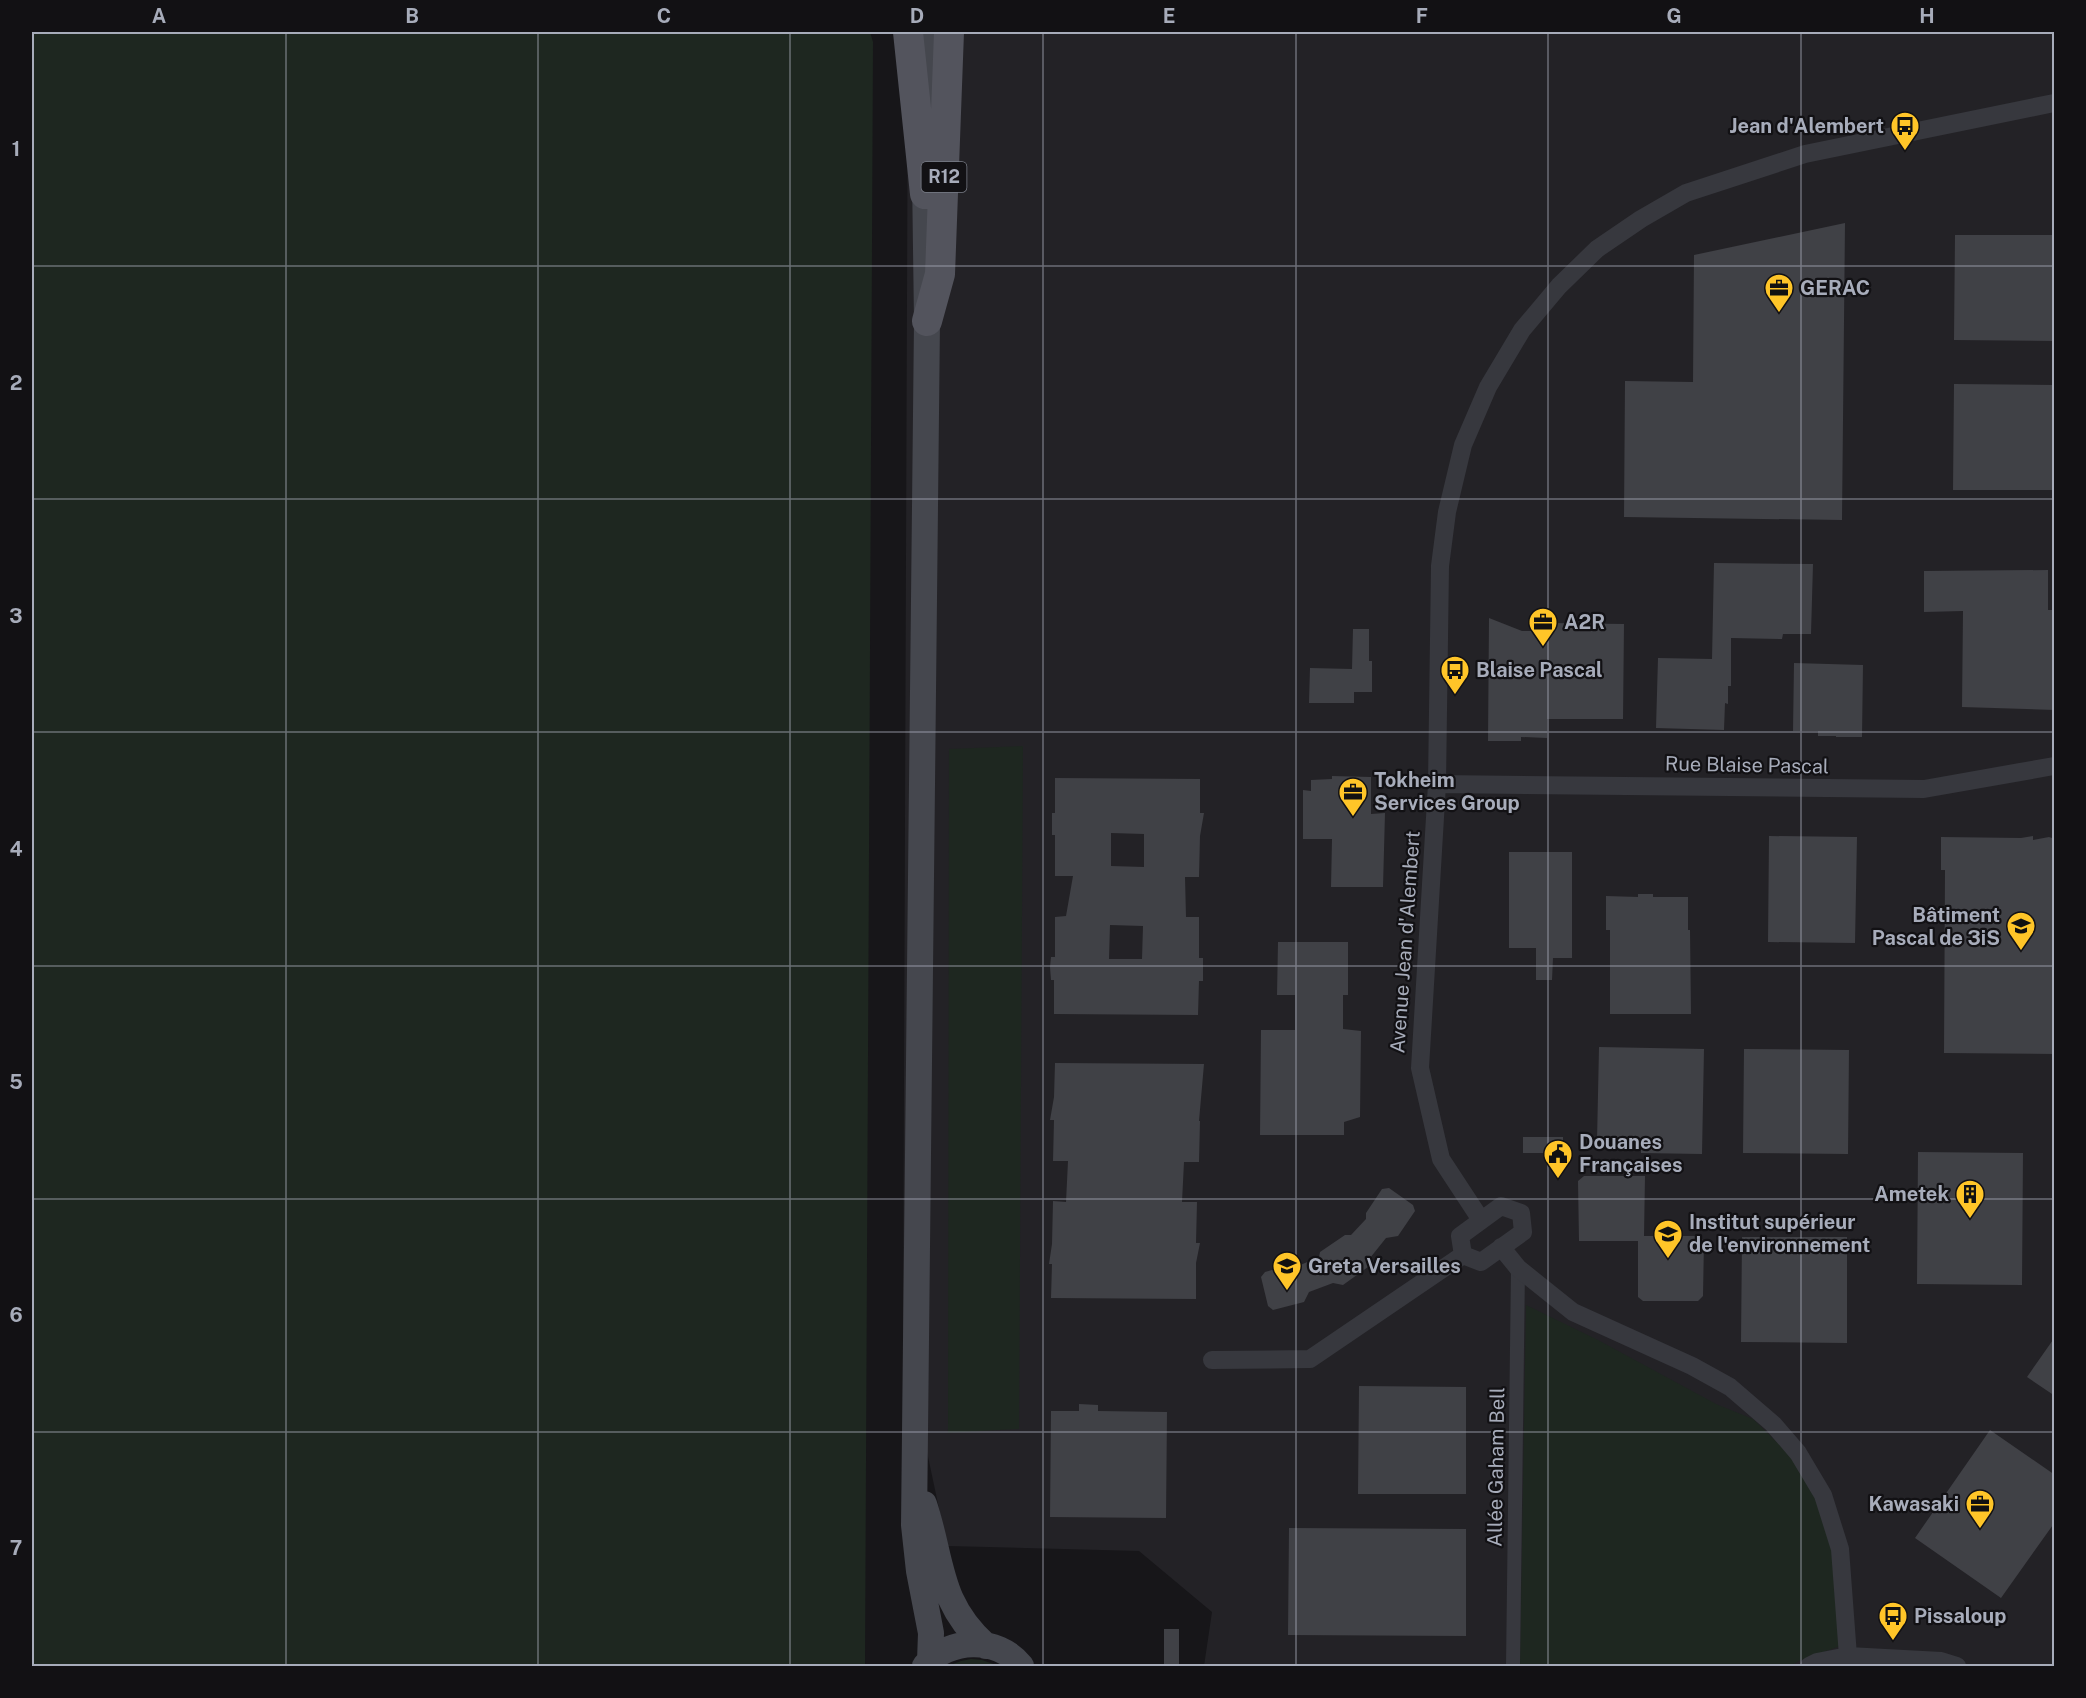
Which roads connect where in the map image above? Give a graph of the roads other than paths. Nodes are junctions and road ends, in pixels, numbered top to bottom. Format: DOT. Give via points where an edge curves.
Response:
graph roads {
  1 [pos="908,32"];
  2 [pos="927,32"];
  3 [pos="949,32"];
  4 [pos="2055,103"];
  5 [pos="925,195"];
  6 [pos="927,321"];
  7 [pos="2055,766"];
  8 [pos="1437,784"];
  9 [pos="1481,1220"];
  10 [pos="1501,1247"];
  11 [pos="1463,1254"];
  12 [pos="1518,1268"];
  13 [pos="1212,1360"];
  14 [pos="915,1475"];
  15 [pos="986,1646"];
  16 [pos="1848,1656"];
  17 [pos="928,1664"];
  18 [pos="1021,1666"];
  19 [pos="1513,1666"];
  20 [pos="1809,1666"];
  21 [pos="1957,1666"];
  1 -- 5 [label="main road, R12"];
  2 -- 5 [label="main road, R12"];
  3 -- 6 [label="main road, R12" via="940,274"];
  4 -- 8 [label="street, Avenue Jean d'Alembert" via="1805,154 1686,193 1598,249 1559,286 1522,330 1488,387 1462,445 1440,566"];
  5 -- 6 [label="main road, R12"];
  6 -- 14 [label="main road, R12"];
  7 -- 8 [label="street, Rue Blaise Pascal" via="1924,789"];
  8 -- 9 [label="street, Avenue Jean d'Alembert" via="1420,1068 1441,1159"];
  9 -- 10 [label="street" via="1501,1206 1521,1213 1523,1232"];
  9 -- 11 [label="street" via="1460,1236"];
  10 -- 11 [label="street" via="1481,1262"];
  10 -- 12 [label="street"];
  11 -- 13 [label="street" via="1310,1359"];
  12 -- 16 [label="street" via="1573,1312 1730,1387 1773,1424 1798,1453 1823,1494 1840,1549"];
  12 -- 19 [label="street, Allée Gaham Bell"];
  14 -- 15 [label="main road" via="947,1592 970,1631"];
  14 -- 17 [label="main road, R12" via="914,1525 931,1633"];
  15 -- 17 [label="main road" via="961,1645 944,1651"];
  15 -- 18 [label="main road" via="1000,1650"];
  16 -- 20 [label="street"];
  16 -- 21 [label="street" via="1941,1661"];
}
